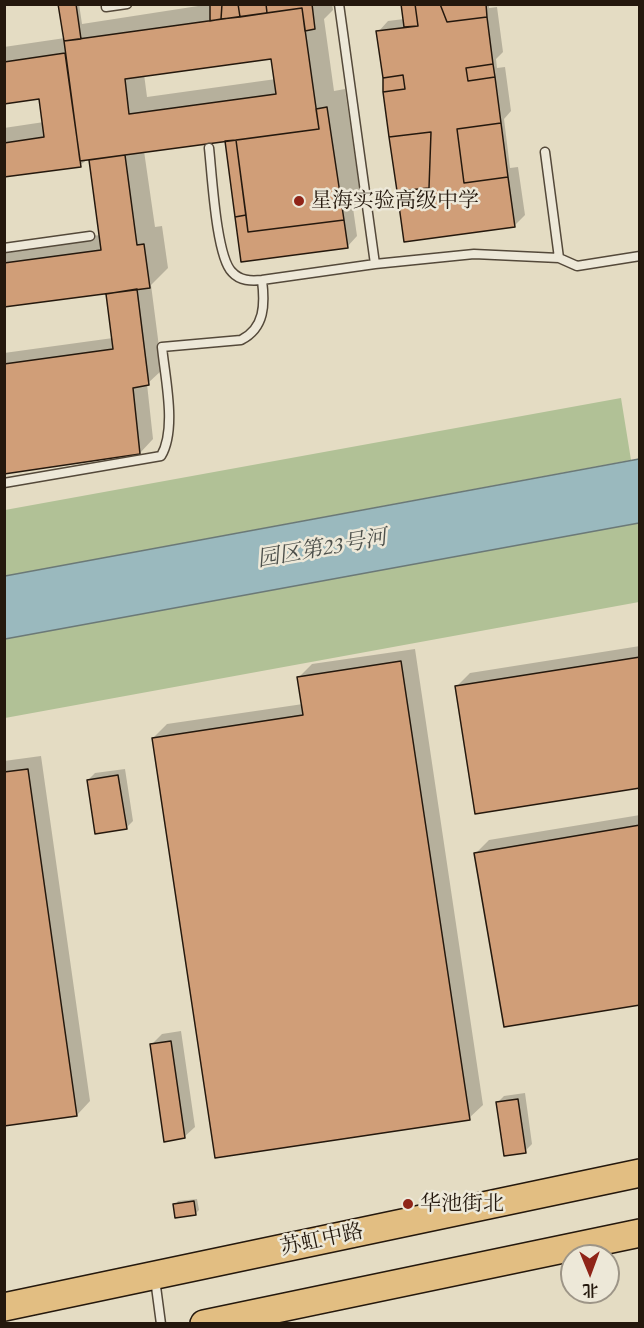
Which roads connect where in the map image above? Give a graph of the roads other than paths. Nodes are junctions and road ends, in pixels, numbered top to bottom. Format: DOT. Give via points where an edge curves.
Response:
graph roads {
  1 [pos="106,4"];
  2 [pos="127,4"];
  3 [pos="339,4"];
  4 [pos="209,148"];
  5 [pos="544,152"];
  6 [pos="90,236"];
  7 [pos="4,248"];
  8 [pos="639,256"];
  9 [pos="559,258"];
  10 [pos="375,264"];
  11 [pos="262,280"];
  12 [pos="4,483"];
  13 [pos="639,1173"];
  14 [pos="639,1233"];
  15 [pos="155,1275"];
  16 [pos="4,1307"];
  17 [pos="161,1323"];
  18 [pos="204,1323"];
  1 -- 2 [label="lane"];
  3 -- 10 [label="lane"];
  4 -- 11 [label="lane" via="222,256 232,273 240,278"];
  5 -- 9 [label="lane"];
  6 -- 7 [label="lane"];
  8 -- 9 [label="lane" via="577,266"];
  9 -- 10 [label="lane" via="474,254"];
  10 -- 11 [label="lane"];
  11 -- 12 [label="lane" via="264,309 251,335 241,340 162,347 169,425 167,446 161,456"];
  13 -- 15 [label="main road, 苏虹中路"];
  14 -- 18 [label="main road"];
  15 -- 16 [label="main road, 苏虹中路"];
  15 -- 17 [label="lane"];
}
